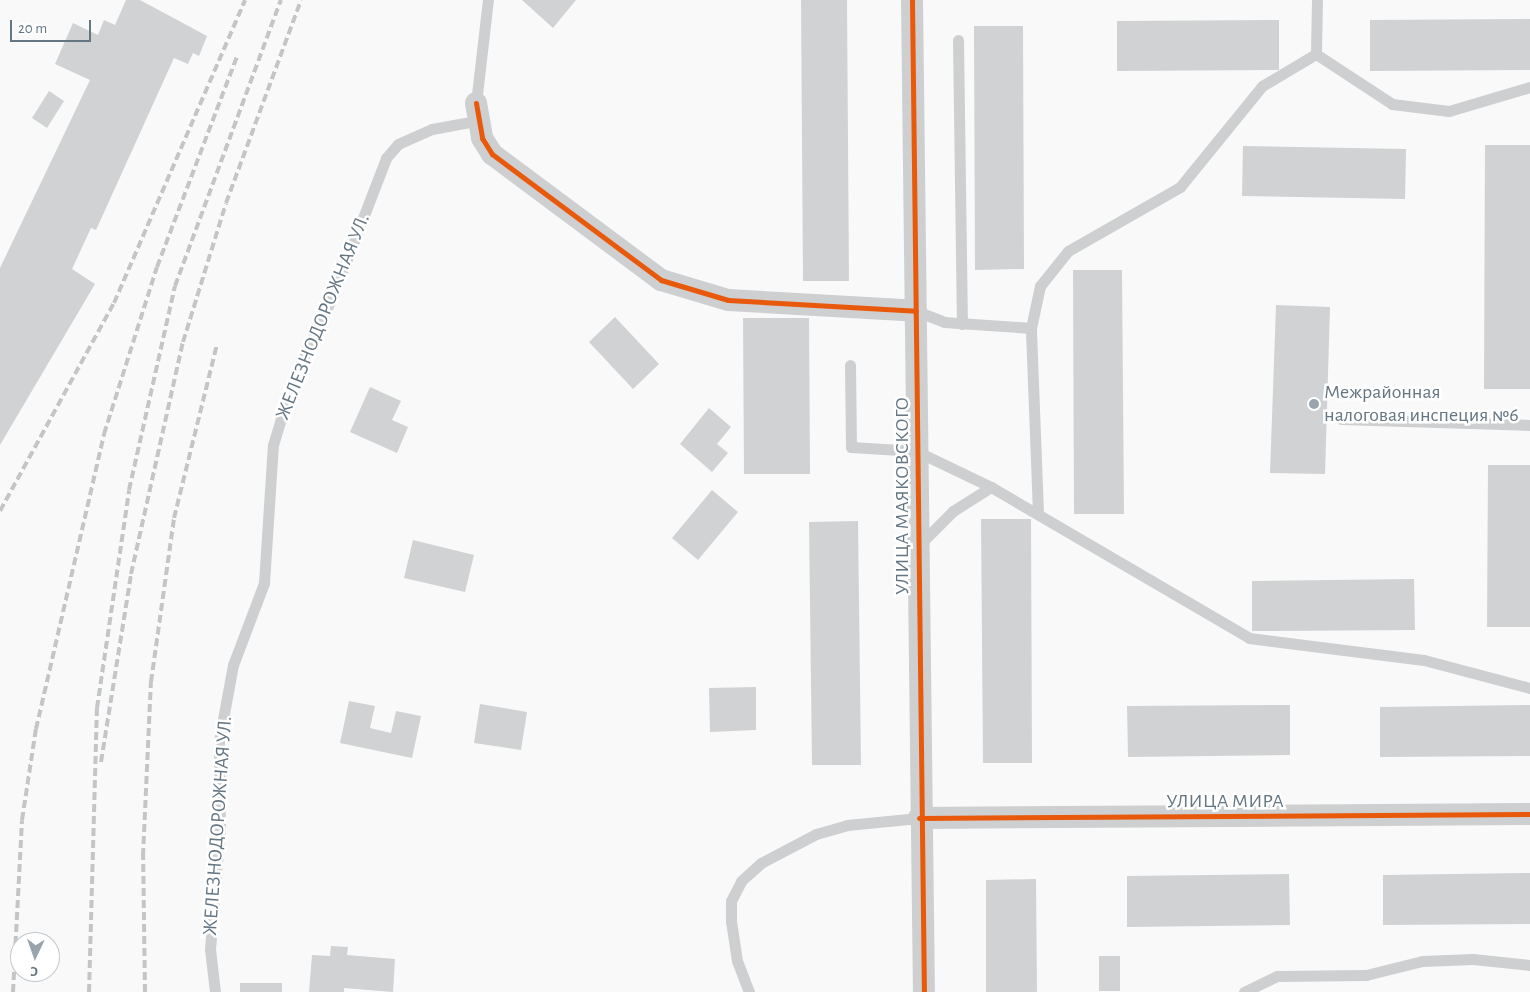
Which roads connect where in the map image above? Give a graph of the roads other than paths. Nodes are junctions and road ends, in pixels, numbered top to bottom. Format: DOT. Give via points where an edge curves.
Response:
graph roads {
  1 [pos="488,0"];
  2 [pos="912,0"];
  3 [pos="1317,0"];
  4 [pos="958,40"];
  5 [pos="1316,54"];
  6 [pos="1530,87"];
  7 [pos="476,112"];
  8 [pos="916,311"];
  9 [pos="962,324"];
  10 [pos="1031,328"];
  11 [pos="850,365"];
  12 [pos="1341,419"];
  13 [pos="1530,425"];
  14 [pos="916,451"];
  15 [pos="991,487"];
  16 [pos="1038,513"];
  17 [pos="917,546"];
  18 [pos="1530,688"];
  19 [pos="1530,814"];
  20 [pos="920,818"];
  21 [pos="1530,965"];
  22 [pos="215,992"];
  23 [pos="750,992"];
  24 [pos="924,992"];
  25 [pos="1244,992"];
  1 -- 7 [label="lane"];
  2 -- 8 [label="street, УЛИЦА МАЯКОВСКОГО"];
  3 -- 5 [label="lane"];
  4 -- 9 [label="lane"];
  5 -- 6 [label="lane" via="1392,104 1449,111"];
  5 -- 10 [label="lane" via="1262,86 1180,187 1063,256 1040,286"];
  7 -- 8 [label="street" via="492,154 511,172 661,280 728,300"];
  7 -- 22 [label="lane, ЖЕЛЕЗНОДОРОЖНАЯ УЛ." via="398,144 386,158 334,294 292,382 273,445 264,583 233,665 219,741 220,828 210,949"];
  8 -- 9 [label="lane" via="944,322"];
  8 -- 14 [label="street, УЛИЦА МАЯКОВСКОГО"];
  9 -- 10 [label="lane"];
  10 -- 16 [label="lane"];
  11 -- 14 [label="lane" via="851,447"];
  12 -- 13 [label="lane"];
  14 -- 15 [label="lane"];
  14 -- 17 [label="street, УЛИЦА МАЯКОВСКОГО"];
  15 -- 16 [label="lane"];
  15 -- 17 [label="lane" via="953,512"];
  16 -- 18 [label="lane" via="1249,638 1424,660"];
  17 -- 20 [label="street, УЛИЦА МАЯКОВСКОГО"];
  19 -- 20 [label="street, УЛИЦА МИРА"];
  20 -- 23 [label="lane" via="847,825 816,834 760,863 741,881 731,901 731,920 737,962"];
  20 -- 24 [label="street, УЛИЦА МАЯКОВСКОГО"];
  21 -- 25 [label="lane" via="1473,959 1422,961 1366,976 1277,976"];
}
